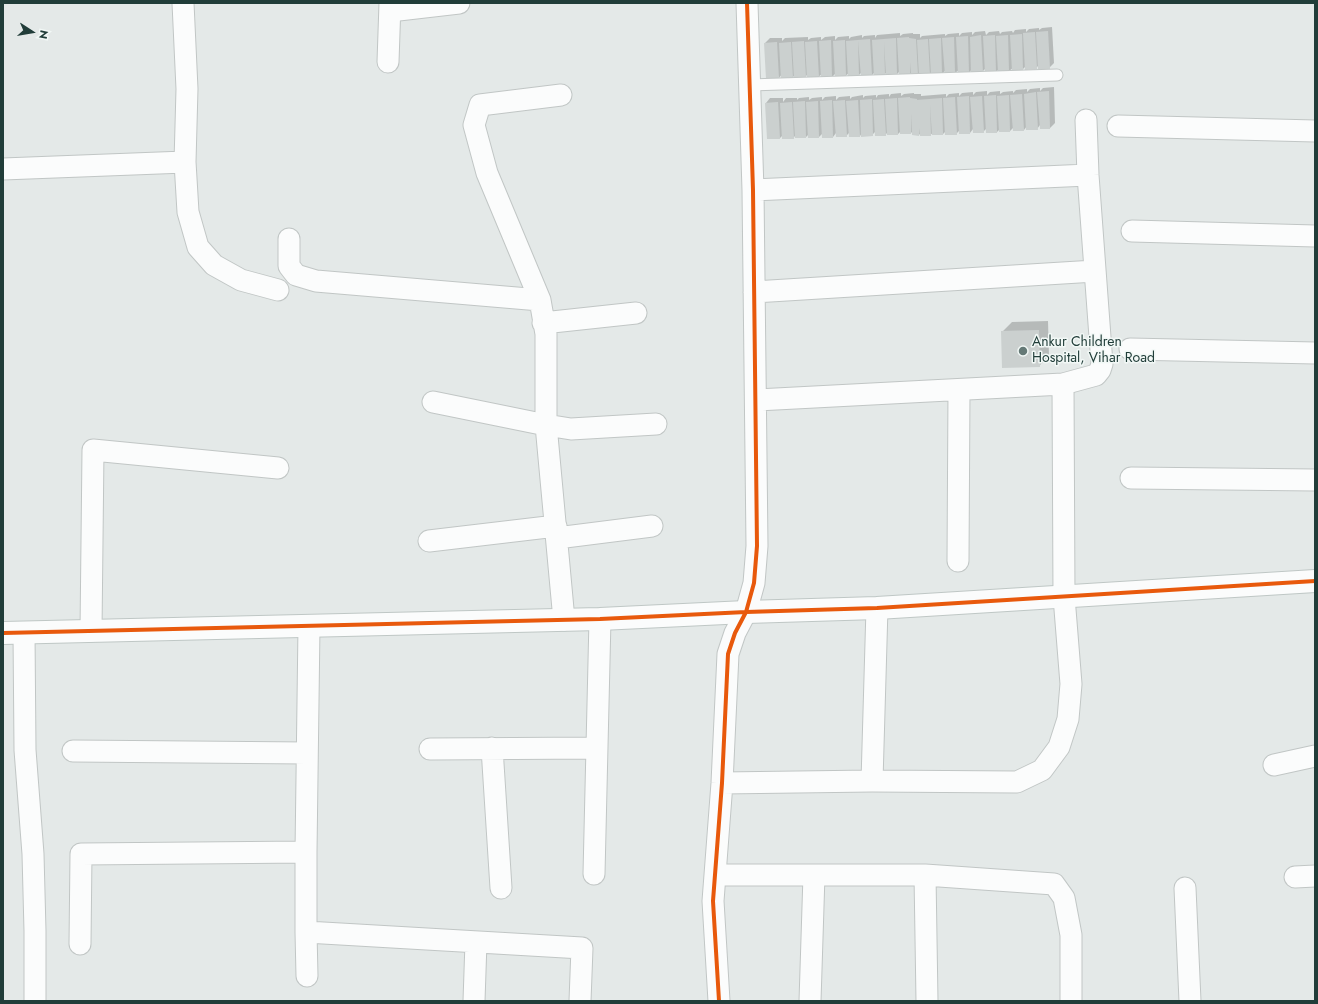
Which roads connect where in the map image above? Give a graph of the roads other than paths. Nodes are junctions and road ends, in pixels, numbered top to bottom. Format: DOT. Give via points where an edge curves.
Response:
graph roads {
  1 [pos="183,3"];
  2 [pos="459,3"];
  3 [pos="747,3"];
  4 [pos="390,7"];
  5 [pos="388,62"];
  6 [pos="1057,76"];
  7 [pos="750,85"];
  8 [pos="561,95"];
  9 [pos="1086,120"];
  10 [pos="1118,126"];
  11 [pos="1315,131"];
  12 [pos="185,162"];
  13 [pos="3,169"];
  14 [pos="1088,175"];
  15 [pos="754,190"];
  16 [pos="1132,231"];
  17 [pos="1315,236"];
  18 [pos="289,239"];
  19 [pos="1096,271"];
  20 [pos="278,290"];
  21 [pos="754,292"];
  22 [pos="540,300"];
  23 [pos="636,313"];
  24 [pos="543,324"];
  25 [pos="1130,349"];
  26 [pos="1315,353"];
  27 [pos="1063,384"];
  28 [pos="959,390"];
  29 [pos="757,400"];
  30 [pos="433,402"];
  31 [pos="656,424"];
  32 [pos="546,425"];
  33 [pos="278,468"];
  34 [pos="1131,478"];
  35 [pos="1315,480"];
  36 [pos="652,526"];
  37 [pos="557,532"];
  38 [pos="429,542"];
  39 [pos="958,561"];
  40 [pos="1315,581"];
  41 [pos="1064,597"];
  42 [pos="877,608"];
  43 [pos="746,612"];
  44 [pos="600,619"];
  45 [pos="564,620"];
  46 [pos="309,626"];
  47 [pos="91,631"];
  48 [pos="13,633"];
  49 [pos="492,748"];
  50 [pos="597,748"];
  51 [pos="430,749"];
  52 [pos="73,751"];
  53 [pos="307,753"];
  54 [pos="1315,756"];
  55 [pos="1274,765"];
  56 [pos="872,781"];
  57 [pos="722,783"];
  58 [pos="306,852"];
  59 [pos="594,874"];
  60 [pos="716,875"];
  61 [pos="814,875"];
  62 [pos="925,875"];
  63 [pos="501,888"];
  64 [pos="1185,888"];
  65 [pos="306,932"];
  66 [pos="476,942"];
  67 [pos="80,944"];
  68 [pos="307,976"];
  69 [pos="35,1001"];
  70 [pos="474,1001"];
  71 [pos="580,1001"];
  72 [pos="719,1001"];
  73 [pos="810,1001"];
  74 [pos="927,1001"];
  75 [pos="1071,1001"];
  76 [pos="1190,1001"];
  1 -- 12 [label="street" via="187,89"];
  2 -- 4 [label="street"];
  3 -- 7 [label="street"];
  4 -- 5 [label="street"];
  6 -- 7 [label="lane"];
  7 -- 15 [label="street"];
  8 -- 22 [label="street" via="480,105 474,125 487,174"];
  9 -- 14 [label="street"];
  10 -- 11 [label="street"];
  12 -- 13 [label="street"];
  12 -- 20 [label="street" via="188,212 198,247 214,265 241,280"];
  14 -- 15 [label="street"];
  14 -- 19 [label="street"];
  15 -- 21 [label="street"];
  16 -- 17 [label="street"];
  18 -- 22 [label="street" via="289,266 296,275 316,280"];
  19 -- 21 [label="street"];
  19 -- 27 [label="street" via="1102,364 1096,375"];
  21 -- 29 [label="street"];
  22 -- 24 [label="street"];
  23 -- 24 [label="street"];
  24 -- 32 [label="street" via="546,334"];
  25 -- 26 [label="street"];
  27 -- 28 [label="street"];
  27 -- 41 [label="street"];
  28 -- 29 [label="street"];
  28 -- 39 [label="street"];
  29 -- 43 [label="street" via="757,546 754,583"];
  30 -- 32 [label="street"];
  31 -- 32 [label="street" via="571,429"];
  32 -- 37 [label="street"];
  33 -- 47 [label="street" via="94,450"];
  34 -- 35 [label="street"];
  36 -- 37 [label="street"];
  37 -- 38 [label="street"];
  37 -- 45 [label="street"];
  40 -- 41 [label="street"];
  41 -- 42 [label="street"];
  41 -- 56 [label="street" via="1071,684 1068,719 1059,747 1042,770 1017,782"];
  42 -- 43 [label="street"];
  42 -- 56 [label="street"];
  43 -- 44 [label="street"];
  43 -- 57 [label="street" via="728,654"];
  44 -- 45 [label="street"];
  44 -- 50 [label="street"];
  45 -- 46 [label="street"];
  46 -- 47 [label="street"];
  46 -- 53 [label="street"];
  47 -- 48 [label="street"];
  48 -- 69 [label="street" via="33,854"];
  49 -- 50 [label="street"];
  49 -- 51 [label="street"];
  49 -- 63 [label="street"];
  50 -- 59 [label="street"];
  52 -- 53 [label="street"];
  53 -- 58 [label="street"];
  54 -- 55 [label="street"];
  56 -- 57 [label="street"];
  57 -- 60 [label="street"];
  58 -- 65 [label="street"];
  58 -- 67 [label="street" via="81,854"];
  60 -- 61 [label="street"];
  60 -- 72 [label="street" via="713,900"];
  61 -- 62 [label="street"];
  61 -- 73 [label="street"];
  62 -- 74 [label="street"];
  62 -- 75 [label="street" via="1054,884 1064,898 1071,935"];
  64 -- 76 [label="street"];
  65 -- 66 [label="street"];
  65 -- 68 [label="street"];
  66 -- 70 [label="street"];
  66 -- 71 [label="street" via="582,948"];
}
